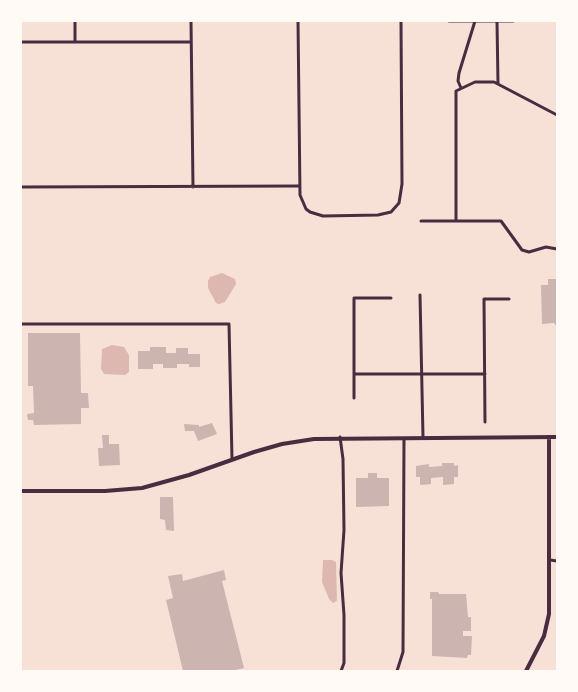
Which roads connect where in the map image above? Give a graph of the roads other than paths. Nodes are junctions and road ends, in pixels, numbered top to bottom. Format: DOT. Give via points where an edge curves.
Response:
graph roads {
  1 [pos="75,21"];
  2 [pos="191,21"];
  3 [pos="298,21"];
  4 [pos="401,21"];
  5 [pos="449,21"];
  6 [pos="475,21"];
  7 [pos="497,21"];
  8 [pos="513,21"];
  9 [pos="75,41"];
  10 [pos="21,42"];
  11 [pos="191,42"];
  12 [pos="498,84"];
  13 [pos="461,88"];
  14 [pos="557,115"];
  15 [pos="299,186"];
  16 [pos="21,187"];
  17 [pos="193,187"];
  18 [pos="421,221"];
  19 [pos="456,221"];
  20 [pos="557,249"];
  21 [pos="420,295"];
  22 [pos="391,298"];
  23 [pos="509,299"];
  24 [pos="21,324"];
  25 [pos="354,374"];
  26 [pos="421,374"];
  27 [pos="485,374"];
  28 [pos="354,398"];
  29 [pos="485,422"];
  30 [pos="404,437"];
  31 [pos="423,437"];
  32 [pos="549,437"];
  33 [pos="557,437"];
  34 [pos="339,439"];
  35 [pos="232,459"];
  36 [pos="21,491"];
  37 [pos="550,560"];
  38 [pos="557,561"];
  39 [pos="341,671"];
  40 [pos="397,671"];
  41 [pos="526,671"];
  1 -- 9 [label="street"];
  2 -- 11 [label="street"];
  3 -- 15 [label="street"];
  4 -- 15 [label="street" via="398,205 388,214 323,216 306,209"];
  5 -- 6 [label="street"];
  6 -- 7 [label="street"];
  6 -- 13 [label="street" via="459,73"];
  7 -- 8 [label="street"];
  7 -- 12 [label="street"];
  9 -- 10 [label="street"];
  9 -- 11 [label="street"];
  11 -- 17 [label="street"];
  12 -- 13 [label="street" via="483,81"];
  12 -- 14 [label="street"];
  13 -- 19 [label="street" via="455,95"];
  15 -- 17 [label="street"];
  16 -- 17 [label="street"];
  18 -- 19 [label="street"];
  19 -- 20 [label="street" via="501,221 522,250"];
  21 -- 26 [label="street"];
  22 -- 25 [label="street" via="354,298"];
  23 -- 27 [label="street" via="484,299"];
  24 -- 35 [label="street" via="230,324"];
  25 -- 26 [label="street"];
  25 -- 28 [label="street"];
  26 -- 27 [label="street"];
  26 -- 31 [label="street"];
  27 -- 29 [label="street"];
  30 -- 31 [label="street"];
  30 -- 34 [label="street"];
  30 -- 40 [label="street" via="403,652"];
  31 -- 32 [label="street"];
  32 -- 33 [label="street"];
  32 -- 37 [label="street"];
  34 -- 35 [label="street" via="282,444"];
  34 -- 39 [label="street" via="344,530"];
  35 -- 36 [label="street" via="142,488"];
  37 -- 38 [label="street"];
  37 -- 41 [label="street" via="548,622"];
}
